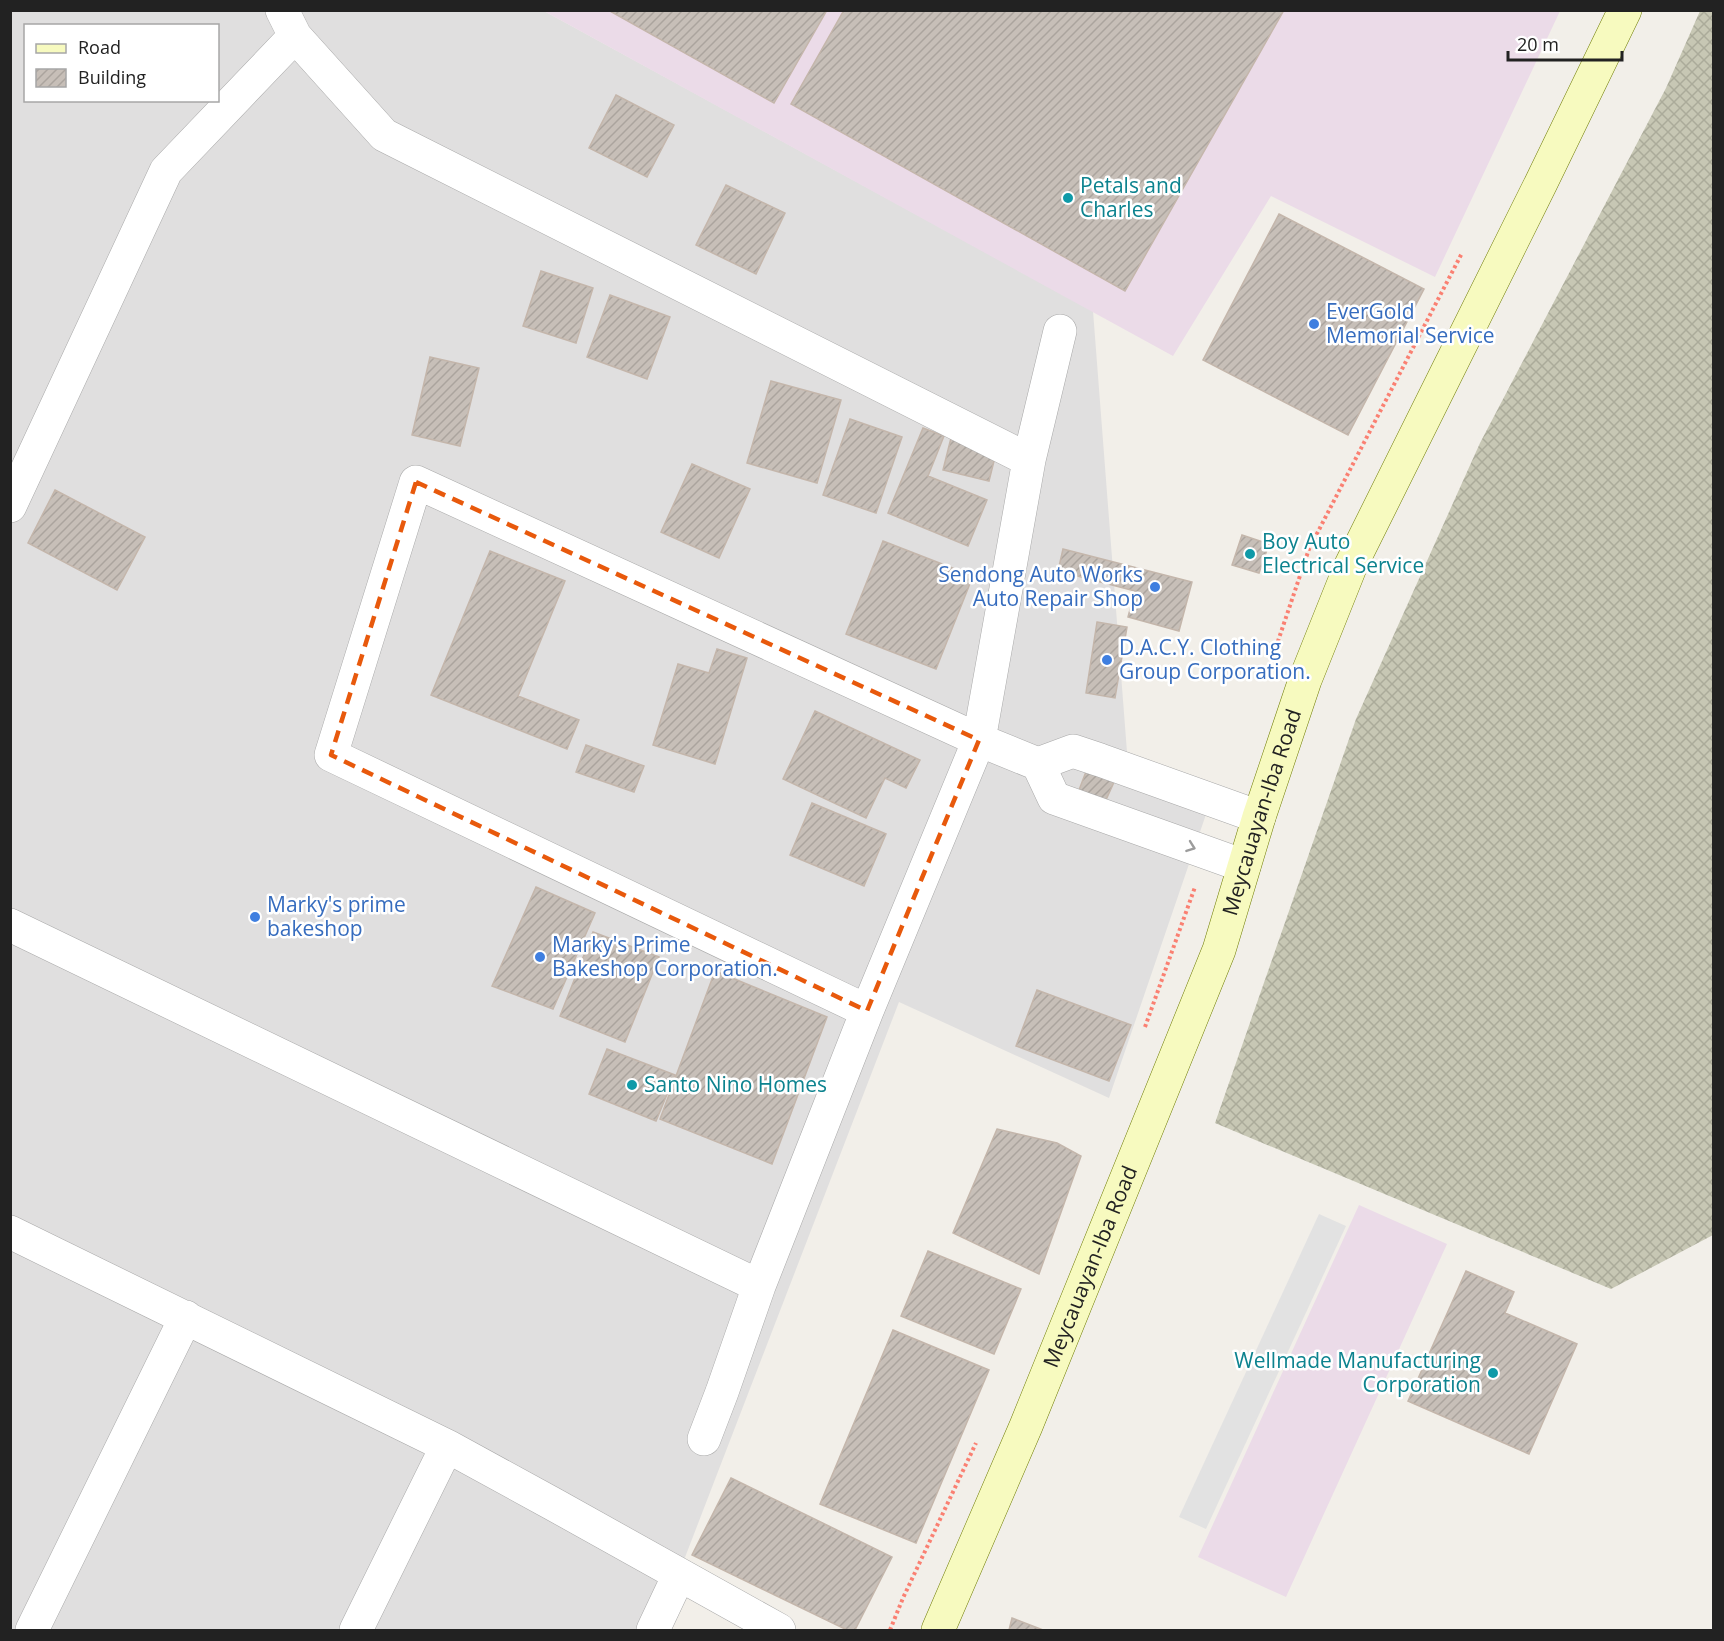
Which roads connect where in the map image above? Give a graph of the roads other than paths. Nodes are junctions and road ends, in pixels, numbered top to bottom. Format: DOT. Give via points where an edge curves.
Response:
graph roads {
  1 [pos="1625,10"];
  2 [pos="289,23"];
  3 [pos="1060,331"];
  4 [pos="1029,460"];
  5 [pos="10,506"];
  6 [pos="979,740"];
  7 [pos="1038,764"];
  8 [pos="1158,781"];
  9 [pos="1259,817"];
  10 [pos="1138,828"];
  11 [pos="1244,866"];
  12 [pos="10,926"];
  13 [pos="867,1011"];
  14 [pos="10,1232"];
  15 [pos="759,1286"];
  16 [pos="186,1317"];
  17 [pos="704,1439"];
  18 [pos="447,1446"];
  19 [pos="679,1575"];
  20 [pos="32,1630"];
  21 [pos="356,1630"];
  22 [pos="652,1630"];
  23 [pos="779,1630"];
  24 [pos="938,1630"];
  1 -- 9 [label="main road, Meycauayan-Iba Road" via="1351,565 1305,680"];
  2 -- 4 [label="street" via="384,135"];
  2 -- 5 [label="street" via="166,171"];
  3 -- 4 [label="street"];
  4 -- 6 [label="street"];
  6 -- 7 [label="street"];
  6 -- 13 [label="street"];
  6 -- 13 [label="street" via="416,482 330,756"];
  7 -- 8 [label="street" via="1073,751"];
  7 -- 10 [label="street" via="1054,798"];
  8 -- 9 [label="street"];
  8 -- 10 [label="street"];
  9 -- 11 [label="main road, Meycauayan-Iba Road"];
  10 -- 11 [label="street, one-way"];
  11 -- 24 [label="main road, Meycauayan-Iba Road" via="1219,950 1148,1128"];
  12 -- 15 [label="street"];
  13 -- 15 [label="street"];
  14 -- 16 [label="street"];
  15 -- 17 [label="street"];
  16 -- 18 [label="street"];
  16 -- 20 [label="street"];
  18 -- 19 [label="street"];
  18 -- 21 [label="street"];
  19 -- 22 [label="street"];
  19 -- 23 [label="street"];
}
